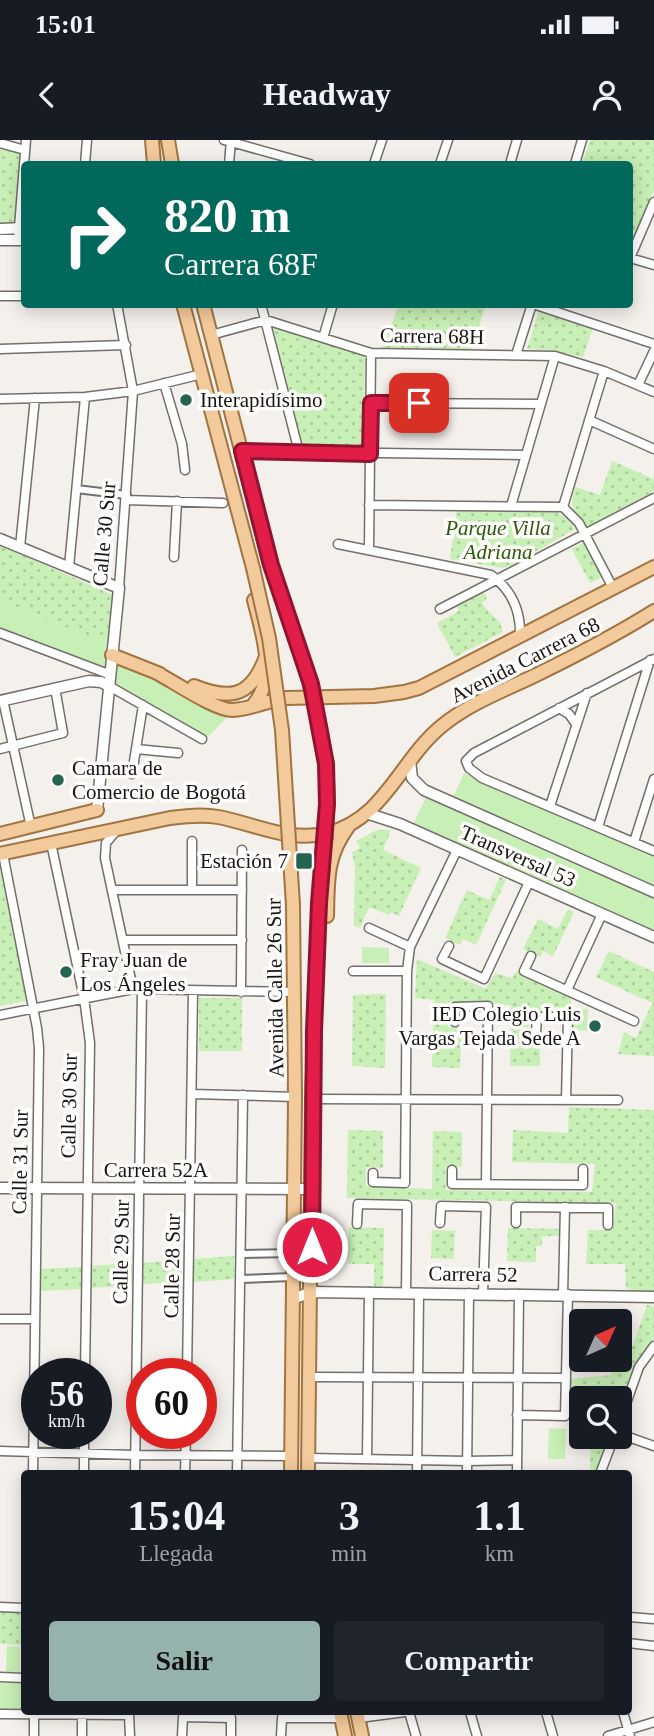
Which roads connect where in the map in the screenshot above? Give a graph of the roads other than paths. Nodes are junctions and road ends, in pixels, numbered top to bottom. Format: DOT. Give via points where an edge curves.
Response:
graph roads {
  1 [pos="26,140"];
  2 [pos="87,140"];
  3 [pos="152,140"];
  4 [pos="168,140"];
  5 [pos="382,140"];
  6 [pos="448,140"];
  7 [pos="517,140"];
  8 [pos="582,140"];
  9 [pos="229,141"];
  10 [pos="0,143"];
  11 [pos="25,150"];
  12 [pos="25,161"];
  13 [pos="85,161"];
  14 [pos="154,161"];
  15 [pos="172,161"];
  16 [pos="229,161"];
  17 [pos="293,161"];
  18 [pos="375,161"];
  19 [pos="441,161"];
  20 [pos="511,161"];
  21 [pos="576,161"];
  22 [pos="654,202"];
  23 [pos="21,228"];
  24 [pos="0,229"];
  25 [pos="0,240"];
  26 [pos="21,240"];
  27 [pos="633,251"];
  28 [pos="633,259"];
  29 [pos="654,265"];
  30 [pos="0,296"];
  31 [pos="21,296"];
  32 [pos="118,308"];
  33 [pos="184,308"];
  34 [pos="204,308"];
  35 [pos="262,308"];
  36 [pos="332,308"];
  37 [pos="532,308"];
  38 [pos="545,308"];
  39 [pos="266,320"];
  40 [pos="211,335"];
  41 [pos="323,338"];
  42 [pos="654,344"];
  43 [pos="126,345"];
  44 [pos="0,349"];
  45 [pos="654,351"];
  46 [pos="371,353"];
  47 [pos="516,355"];
  48 [pos="555,356"];
  49 [pos="604,371"];
  50 [pos="202,374"];
  51 [pos="164,383"];
  52 [pos="638,385"];
  53 [pos="134,391"];
  54 [pos="654,392"];
  55 [pos="85,397"];
  56 [pos="35,398"];
  57 [pos="0,399"];
  58 [pos="371,403"];
  59 [pos="541,404"];
  60 [pos="589,420"];
  61 [pos="654,449"];
  62 [pos="242,451"];
  63 [pos="299,453"];
  64 [pos="370,454"];
  65 [pos="526,455"];
  66 [pos="185,470"];
  67 [pos="76,489"];
  68 [pos="127,497"];
  69 [pos="654,498"];
  70 [pos="177,502"];
  71 [pos="223,503"];
  72 [pos="369,505"];
  73 [pos="511,506"];
  74 [pos="237,507"];
  75 [pos="563,507"];
  76 [pos="584,533"];
  77 [pos="0,539"];
  78 [pos="338,544"];
  79 [pos="20,547"];
  80 [pos="369,550"];
  81 [pos="174,557"];
  82 [pos="69,567"];
  83 [pos="654,567"];
  84 [pos="497,580"];
  85 [pos="119,588"];
  86 [pos="613,588"];
  87 [pos="440,609"];
  88 [pos="654,611"];
  89 [pos="0,633"];
  90 [pos="520,637"];
  91 [pos="113,655"];
  92 [pos="265,658"];
  93 [pos="652,659"];
  94 [pos="155,672"];
  95 [pos="110,681"];
  96 [pos="55,688"];
  97 [pos="587,693"];
  98 [pos="1,701"];
  99 [pos="143,705"];
  100 [pos="253,705"];
  101 [pos="559,708"];
  102 [pos="576,724"];
  103 [pos="202,739"];
  104 [pos="13,746"];
  105 [pos="136,749"];
  106 [pos="0,750"];
  107 [pos="178,753"];
  108 [pos="410,761"];
  109 [pos="132,774"];
  110 [pos="654,779"];
  111 [pos="550,806"];
  112 [pos="97,810"];
  113 [pos="366,813"];
  114 [pos="350,824"];
  115 [pos="31,827"];
  116 [pos="598,827"];
  117 [pos="117,829"];
  118 [pos="0,834"];
  119 [pos="192,841"];
  120 [pos="634,842"];
  121 [pos="51,843"];
  122 [pos="242,850"];
  123 [pos="457,850"];
  124 [pos="654,851"];
  125 [pos="1,854"];
  126 [pos="529,882"];
  127 [pos="112,890"];
  128 [pos="192,890"];
  129 [pos="242,890"];
  130 [pos="654,892"];
  131 [pos="602,914"];
  132 [pos="369,928"];
  133 [pos="654,937"];
  134 [pos="123,940"];
  135 [pos="242,940"];
  136 [pos="449,946"];
  137 [pos="410,947"];
  138 [pos="531,956"];
  139 [pos="353,971"];
  140 [pos="407,971"];
  141 [pos="138,989"];
  142 [pos="567,990"];
  143 [pos="193,991"];
  144 [pos="241,992"];
  145 [pos="295,992"];
  146 [pos="84,998"];
  147 [pos="34,1009"];
  148 [pos="0,1015"];
  149 [pos="634,1021"];
  150 [pos="455,1022"];
  151 [pos="314,1031"];
  152 [pos="536,1033"];
  153 [pos="193,1094"];
  154 [pos="243,1095"];
  155 [pos="295,1097"];
  156 [pos="313,1099"];
  157 [pos="406,1099"];
  158 [pos="487,1099"];
  159 [pos="566,1100"];
  160 [pos="618,1100"];
  161 [pos="583,1169"];
  162 [pos="452,1170"];
  163 [pos="373,1178"];
  164 [pos="486,1184"];
  165 [pos="0,1188"];
  166 [pos="37,1188"];
  167 [pos="88,1189"];
  168 [pos="139,1189"];
  169 [pos="241,1189"];
  170 [pos="294,1189"];
  171 [pos="312,1189"];
  172 [pos="191,1190"];
  173 [pos="565,1207"];
  174 [pos="440,1223"];
  175 [pos="516,1223"];
  176 [pos="357,1224"];
  177 [pos="608,1225"];
  178 [pos="293,1253"];
  179 [pos="240,1254"];
  180 [pos="292,1277"];
  181 [pos="240,1279"];
  182 [pos="312,1292"];
  183 [pos="369,1292"];
  184 [pos="407,1293"];
  185 [pos="419,1293"];
  186 [pos="469,1293"];
  187 [pos="483,1293"];
  188 [pos="519,1294"];
  189 [pos="566,1294"];
  190 [pos="654,1297"];
  191 [pos="292,1299"];
  192 [pos="0,1319"];
  193 [pos="35,1319"];
  194 [pos="654,1346"];
  195 [pos="85,1358"];
  196 [pos="187,1358"];
  197 [pos="310,1377"];
  198 [pos="368,1377"];
  199 [pos="418,1377"];
  200 [pos="468,1378"];
  201 [pos="517,1378"];
  202 [pos="566,1378"];
  203 [pos="632,1387"];
  204 [pos="517,1415"];
  205 [pos="632,1438"];
  206 [pos="654,1446"];
  207 [pos="84,1449"];
  208 [pos="185,1449"];
  209 [pos="609,1449"];
  210 [pos="0,1451"];
  211 [pos="33,1452"];
  212 [pos="84,1454"];
  213 [pos="135,1455"];
  214 [pos="185,1456"];
  215 [pos="237,1456"];
  216 [pos="290,1456"];
  217 [pos="308,1458"];
  218 [pos="367,1459"];
  219 [pos="417,1460"];
  220 [pos="517,1460"];
  221 [pos="467,1461"];
  222 [pos="33,1470"];
  223 [pos="84,1470"];
  224 [pos="135,1470"];
  225 [pos="185,1470"];
  226 [pos="237,1470"];
  227 [pos="291,1470"];
  228 [pos="309,1470"];
  229 [pos="416,1470"];
  230 [pos="467,1470"];
  231 [pos="517,1470"];
  232 [pos="602,1470"];
  233 [pos="0,1607"];
  234 [pos="21,1608"];
  235 [pos="632,1617"];
  236 [pos="654,1619"];
  237 [pos="632,1643"];
  238 [pos="654,1646"];
  239 [pos="0,1677"];
  240 [pos="21,1678"];
  241 [pos="0,1714"];
  242 [pos="21,1714"];
  243 [pos="34,1715"];
  244 [pos="82,1715"];
  245 [pos="340,1715"];
  246 [pos="358,1715"];
  247 [pos="408,1715"];
  248 [pos="471,1715"];
  249 [pos="547,1715"];
  250 [pos="624,1715"];
  251 [pos="654,1722"];
  252 [pos="629,1733"];
  253 [pos="34,1736"];
  254 [pos="82,1736"];
  255 [pos="130,1736"];
  256 [pos="182,1736"];
  257 [pos="231,1736"];
  258 [pos="282,1736"];
  259 [pos="345,1736"];
  260 [pos="362,1736"];
  261 [pos="416,1736"];
  262 [pos="477,1736"];
  263 [pos="553,1736"];
  264 [pos="608,1736"];
  1 -- 11 [label="street"];
  2 -- 13 [label="street"];
  3 -- 14 [label="main road"];
  4 -- 15 [label="main road"];
  5 -- 18 [label="street"];
  6 -- 19 [label="street"];
  7 -- 20 [label="street"];
  8 -- 21 [label="street"];
  9 -- 16 [label="street"];
  9 -- 17 [label="street"];
  10 -- 11 [label="street"];
  11 -- 12 [label="street"];
  22 -- 27 [label="street"];
  23 -- 24 [label="street"];
  25 -- 26 [label="street"];
  28 -- 29 [label="street"];
  30 -- 31 [label="street"];
  32 -- 43 [label="street, Calle 30 Sur"];
  33 -- 50 [label="main road, Avenida Calle 26 Sur"];
  34 -- 40 [label="main road, Avenida Calle 26 Sur"];
  35 -- 39 [label="street"];
  36 -- 41 [label="street"];
  37 -- 47 [label="street"];
  38 -- 42 [label="street"];
  39 -- 40 [label="street"];
  39 -- 41 [label="street, Carrera 68H"];
  39 -- 63 [label="street"];
  40 -- 62 [label="main road, Avenida Calle 26 Sur"];
  41 -- 46 [label="street, Carrera 68H"];
  43 -- 44 [label="street"];
  43 -- 53 [label="street, Calle 30 Sur"];
  45 -- 52 [label="street"];
  46 -- 47 [label="street, Carrera 68H"];
  46 -- 58 [label="street"];
  47 -- 48 [label="street, Carrera 68H"];
  48 -- 49 [label="street, Carrera 68H"];
  48 -- 59 [label="street"];
  49 -- 52 [label="street, Carrera 68H"];
  49 -- 60 [label="street"];
  50 -- 51 [label="street"];
  50 -- 74 [label="main road, Avenida Calle 26 Sur"];
  51 -- 53 [label="street"];
  51 -- 66 [label="street"];
  52 -- 54 [label="street, Carrera 68H"];
  53 -- 55 [label="street"];
  53 -- 68 [label="street, Calle 30 Sur"];
  55 -- 56 [label="street"];
  55 -- 67 [label="street"];
  56 -- 57 [label="street"];
  56 -- 79 [label="street"];
  58 -- 59 [label="street"];
  58 -- 64 [label="street"];
  59 -- 65 [label="street"];
  60 -- 61 [label="street"];
  60 -- 75 [label="street"];
  62 -- 63 [label="street"];
  62 -- 151 [label="main road, Avenida Calle 26 Sur, bridge" via="271,565 311,684 324,751 327,804"];
  63 -- 64 [label="street"];
  64 -- 65 [label="street"];
  64 -- 72 [label="street"];
  65 -- 73 [label="street"];
  67 -- 68 [label="street"];
  67 -- 82 [label="street"];
  68 -- 70 [label="street"];
  68 -- 85 [label="street, Calle 30 Sur"];
  69 -- 76 [label="street"];
  70 -- 71 [label="street"];
  70 -- 81 [label="street"];
  72 -- 73 [label="street"];
  72 -- 80 [label="street"];
  73 -- 75 [label="street"];
  74 -- 92 [label="main road"];
  74 -- 145 [label="main road, Avenida Calle 26 Sur, bridge" via="269,638 282,730"];
  75 -- 76 [label="street"];
  76 -- 84 [label="street"];
  76 -- 86 [label="street"];
  77 -- 79 [label="street"];
  78 -- 80 [label="street"];
  79 -- 82 [label="street"];
  80 -- 84 [label="street" via="486,573"];
  82 -- 85 [label="street"];
  83 -- 86 [label="main road, Avenida Carrera 68"];
  84 -- 87 [label="street"];
  84 -- 90 [label="street" via="514,601"];
  85 -- 91 [label="street, Calle 30 Sur"];
  86 -- 90 [label="main road, Avenida Carrera 68"];
  88 -- 108 [label="main road, Avenida Carrera 68" via="599,645 471,706 440,727"];
  89 -- 95 [label="street"];
  90 -- 100 [label="main road, Avenida Carrera 68" via="404,692 287,698"];
  91 -- 94 [label="main road"];
  91 -- 95 [label="street, Calle 30 Sur"];
  92 -- 94 [label="main road" via="251,681 231,695 211,693"];
  92 -- 100 [label="main road" via="265,689"];
  93 -- 97 [label="street"];
  93 -- 116 [label="street"];
  94 -- 100 [label="main road, Avenida Carrera 68" via="218,707 236,710"];
  95 -- 96 [label="street"];
  95 -- 99 [label="street"];
  95 -- 112 [label="street, Calle 30 Sur"];
  96 -- 98 [label="street"];
  96 -- 104 [label="street" via="63,733"];
  97 -- 101 [label="street"];
  97 -- 102 [label="street"];
  98 -- 104 [label="street"];
  99 -- 103 [label="street"];
  99 -- 105 [label="street"];
  101 -- 102 [label="street"];
  101 -- 111 [label="street" via="474,752 466,761 482,778"];
  102 -- 111 [label="street"];
  104 -- 106 [label="street"];
  104 -- 115 [label="street"];
  105 -- 107 [label="street"];
  105 -- 109 [label="street"];
  108 -- 113 [label="main road, Avenida Carrera 68"];
  108 -- 130 [label="street, Transversal 53" via="412,778 424,790"];
  110 -- 120 [label="street"];
  111 -- 116 [label="street"];
  112 -- 115 [label="main road"];
  113 -- 114 [label="main road, Avenida Carrera 68"];
  113 -- 123 [label="street, Transversal 53"];
  114 -- 117 [label="main road, Avenida Carrera 68" via="330,833 297,836 200,816"];
  114 -- 151 [label="main road" via="328,869"];
  115 -- 118 [label="main road"];
  116 -- 120 [label="street"];
  117 -- 121 [label="main road, Avenida Carrera 68"];
  117 -- 127 [label="street, Calle 29 Sur" via="104,850"];
  119 -- 128 [label="street"];
  120 -- 124 [label="street"];
  121 -- 125 [label="main road, Avenida Carrera 68"];
  121 -- 146 [label="street, Calle 30 Sur"];
  122 -- 129 [label="street"];
  123 -- 126 [label="street, Transversal 53"];
  123 -- 137 [label="street"];
  125 -- 147 [label="street, Calle 31 Sur"];
  126 -- 131 [label="street, Transversal 53"];
  126 -- 136 [label="street" via="484,979 442,959"];
  127 -- 128 [label="street"];
  127 -- 134 [label="street, Calle 29 Sur"];
  128 -- 129 [label="street"];
  129 -- 135 [label="street"];
  131 -- 133 [label="street, Transversal 53"];
  131 -- 142 [label="street"];
  132 -- 137 [label="street"];
  134 -- 135 [label="street"];
  134 -- 141 [label="street, Calle 29 Sur"];
  135 -- 144 [label="street"];
  137 -- 140 [label="street"];
  138 -- 142 [label="street" via="524,971"];
  139 -- 140 [label="street"];
  140 -- 157 [label="street"];
  141 -- 143 [label="street"];
  141 -- 146 [label="street"];
  141 -- 168 [label="street, Calle 29 Sur"];
  142 -- 149 [label="street"];
  143 -- 144 [label="street"];
  143 -- 153 [label="street, Calle 28 Sur"];
  144 -- 145 [label="street"];
  145 -- 155 [label="main road, Avenida Calle 26 Sur"];
  146 -- 147 [label="street"];
  146 -- 167 [label="street, Calle 30 Sur" via="90,1054"];
  147 -- 148 [label="street"];
  147 -- 166 [label="street, Calle 31 Sur" via="39,1048"];
  150 -- 158 [label="street" via="455,1007 488,1006"];
  151 -- 156 [label="main road, Avenida Calle 26 Sur"];
  152 -- 159 [label="street" via="537,1017 568,1017"];
  153 -- 154 [label="street"];
  153 -- 172 [label="street, Calle 28 Sur"];
  154 -- 155 [label="street"];
  154 -- 169 [label="street"];
  155 -- 170 [label="main road, Avenida Calle 26 Sur"];
  156 -- 157 [label="street"];
  156 -- 171 [label="main road, Avenida Calle 26 Sur"];
  157 -- 158 [label="street"];
  157 -- 163 [label="street" via="405,1183"];
  158 -- 159 [label="street"];
  158 -- 164 [label="street"];
  159 -- 160 [label="street"];
  161 -- 164 [label="street" via="583,1185"];
  162 -- 164 [label="street" via="452,1184"];
  165 -- 166 [label="street, Carrera 52A"];
  166 -- 167 [label="street, Carrera 52A"];
  166 -- 193 [label="street, Calle 31 Sur"];
  167 -- 168 [label="street, Carrera 52A"];
  167 -- 195 [label="street, Calle 30 Sur"];
  168 -- 172 [label="street, Carrera 52A"];
  168 -- 213 [label="street, Calle 29 Sur"];
  169 -- 170 [label="street, Carrera 52A"];
  169 -- 172 [label="street, Carrera 52A"];
  169 -- 179 [label="street"];
  170 -- 171 [label="street, Carrera 52A"];
  170 -- 178 [label="main road, Avenida Calle 26 Sur"];
  171 -- 182 [label="main road, Avenida Calle 26 Sur"];
  172 -- 196 [label="street, Calle 28 Sur"];
  173 -- 175 [label="street" via="516,1207"];
  173 -- 177 [label="street" via="608,1208"];
  173 -- 189 [label="street"];
  174 -- 187 [label="street" via="441,1206 486,1207"];
  176 -- 184 [label="street" via="358,1204 407,1205"];
  178 -- 179 [label="street"];
  178 -- 180 [label="main road, Avenida Calle 26 Sur"];
  179 -- 181 [label="street"];
  180 -- 181 [label="street"];
  180 -- 191 [label="main road, Avenida Calle 26 Sur"];
  181 -- 215 [label="street"];
  182 -- 183 [label="street, Carrera 52"];
  182 -- 191 [label="street, Carrera 52"];
  182 -- 197 [label="main road, Avenida Calle 26 Sur"];
  183 -- 184 [label="street, Carrera 52"];
  183 -- 198 [label="street"];
  184 -- 185 [label="street, Carrera 52"];
  185 -- 186 [label="street, Carrera 52"];
  185 -- 199 [label="street"];
  186 -- 187 [label="street, Carrera 52"];
  186 -- 200 [label="street"];
  187 -- 188 [label="street, Carrera 52"];
  188 -- 189 [label="street, Carrera 52"];
  188 -- 201 [label="street"];
  189 -- 190 [label="street, Carrera 52"];
  189 -- 202 [label="street"];
  191 -- 216 [label="main road, Avenida Calle 26 Sur"];
  192 -- 193 [label="street"];
  193 -- 211 [label="street, Calle 31 Sur"];
  194 -- 203 [label="street"];
  197 -- 198 [label="street"];
  197 -- 217 [label="main road, Avenida Calle 26 Sur"];
  198 -- 199 [label="street"];
  198 -- 218 [label="street"];
  199 -- 200 [label="street"];
  199 -- 219 [label="street"];
  200 -- 201 [label="street"];
  200 -- 221 [label="street"];
  201 -- 202 [label="street"];
  201 -- 204 [label="street"];
  202 -- 204 [label="street" via="565,1416"];
  204 -- 220 [label="street"];
  205 -- 206 [label="street"];
  207 -- 212 [label="street"];
  208 -- 214 [label="street"];
  209 -- 232 [label="street"];
  210 -- 211 [label="street"];
  211 -- 212 [label="street"];
  211 -- 222 [label="street, Calle 31 Sur"];
  212 -- 213 [label="street"];
  212 -- 223 [label="street"];
  213 -- 214 [label="street"];
  213 -- 224 [label="street, Calle 29 Sur"];
  214 -- 215 [label="street"];
  214 -- 225 [label="street"];
  215 -- 216 [label="street"];
  215 -- 226 [label="street"];
  216 -- 227 [label="main road, Avenida Calle 26 Sur"];
  217 -- 218 [label="street"];
  217 -- 228 [label="main road, Avenida Calle 26 Sur"];
  218 -- 219 [label="street"];
  219 -- 221 [label="street"];
  219 -- 229 [label="street"];
  220 -- 221 [label="street"];
  220 -- 231 [label="street"];
  221 -- 230 [label="street"];
  233 -- 234 [label="street"];
  235 -- 236 [label="street"];
  237 -- 238 [label="street"];
  239 -- 240 [label="street"];
  241 -- 242 [label="street"];
  243 -- 253 [label="street"];
  244 -- 254 [label="street"];
  244 -- 255 [label="street" via="129,1715"];
  245 -- 258 [label="street" via="282,1718"];
  245 -- 259 [label="main road"];
  246 -- 260 [label="main road"];
  247 -- 261 [label="street"];
  248 -- 262 [label="street"];
  249 -- 263 [label="street"];
  250 -- 252 [label="street"];
  251 -- 252 [label="street"];
  252 -- 264 [label="street"];
  256 -- 257 [label="street" via="183,1717 231,1718"];
}
